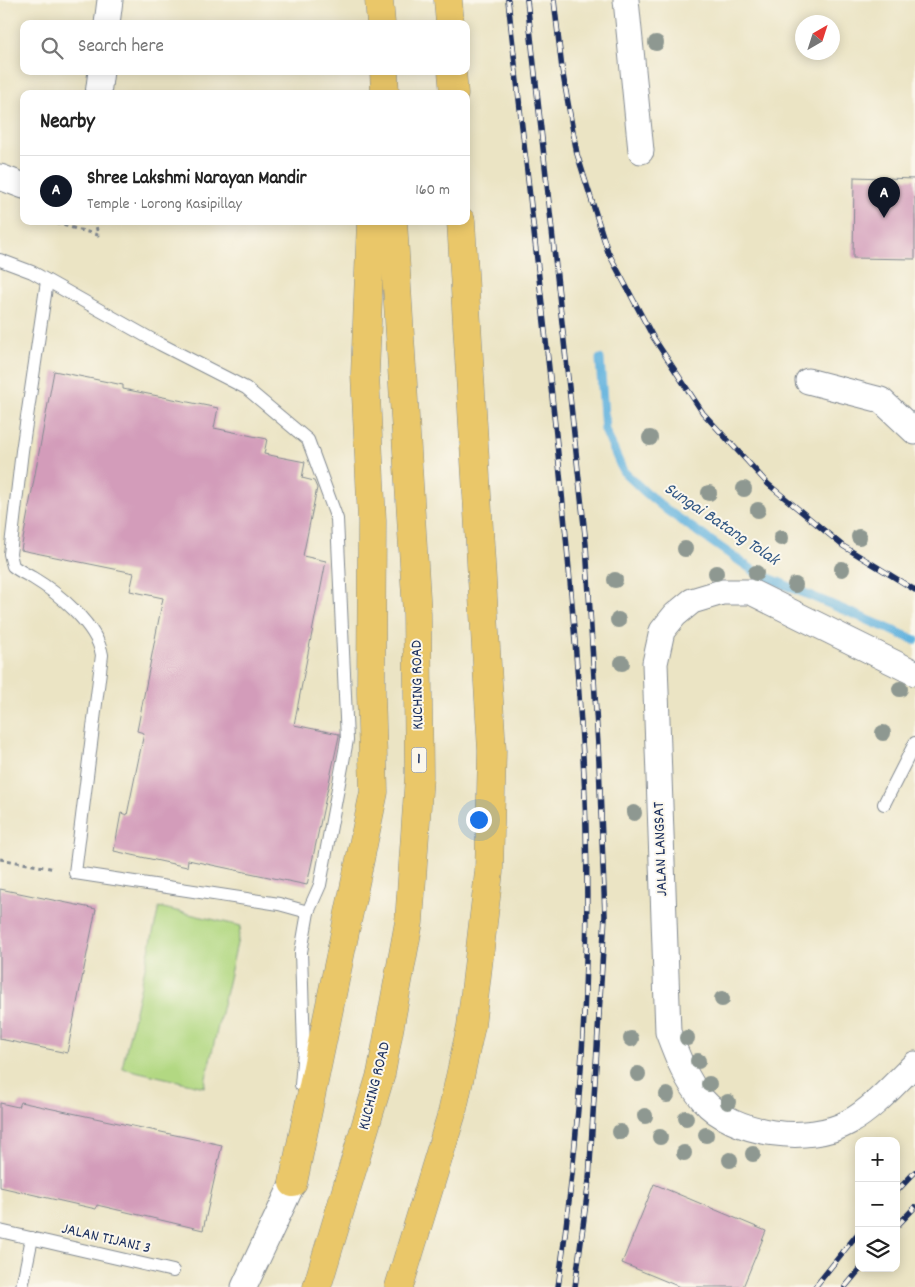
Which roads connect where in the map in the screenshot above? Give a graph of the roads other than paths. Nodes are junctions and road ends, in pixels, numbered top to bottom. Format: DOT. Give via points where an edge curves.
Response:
graph roads {
  1 [pos="110,0"];
  2 [pos="379,0"];
  3 [pos="448,0"];
  4 [pos="626,0"];
  5 [pos="108,20"];
  6 [pos="379,20"];
  7 [pos="450,20"];
  8 [pos="100,75"];
  9 [pos="376,75"];
  10 [pos="384,75"];
  11 [pos="452,75"];
  12 [pos="99,90"];
  13 [pos="375,90"];
  14 [pos="385,90"];
  15 [pos="454,90"];
  16 [pos="641,151"];
  17 [pos="0,178"];
  18 [pos="20,185"];
  19 [pos="371,225"];
  20 [pos="393,225"];
  21 [pos="461,225"];
  22 [pos="0,260"];
  23 [pos="47,281"];
  24 [pos="808,381"];
  25 [pos="915,432"];
  26 [pos="915,673"];
  27 [pos="915,743"];
  28 [pos="884,804"];
  29 [pos="308,912"];
  30 [pos="915,1064"];
  31 [pos="293,1182"];
  32 [pos="0,1231"];
  33 [pos="32,1238"];
  34 [pos="174,1271"];
  35 [pos="22,1287"];
  36 [pos="244,1287"];
  37 [pos="318,1287"];
  38 [pos="399,1287"];
  1 -- 5 [label="street"];
  2 -- 6 [label="highway"];
  3 -- 7 [label="highway"];
  4 -- 16 [label="street"];
  8 -- 12 [label="street"];
  9 -- 13 [label="highway"];
  10 -- 14 [label="highway"];
  11 -- 15 [label="highway"];
  17 -- 18 [label="street"];
  19 -- 31 [label="highway" via="365,374 372,521 374,792"];
  20 -- 37 [label="highway, KUCHING ROAD / 1" via="417,614 419,776 410,912 381,1074"];
  21 -- 38 [label="highway" via="492,751 489,872 470,1026 452,1113"];
  22 -- 23 [label="lane"];
  23 -- 29 [label="lane" via="246,388 308,440 337,519 347,740 320,885"];
  23 -- 29 [label="lane" via="10,554 13,566 34,578 78,614 100,641 102,655 76,873 279,904"];
  24 -- 25 [label="street" via="881,400"];
  26 -- 30 [label="street, JALAN LANGSAT" via="751,592 722,592 692,601 662,631 655,663 668,1032 680,1066 704,1101 725,1117 747,1129 784,1134 818,1133 848,1123"];
  27 -- 28 [label="lane"];
  29 -- 31 [label="lane" via="301,952 304,1049"];
  31 -- 36 [label="street"];
  32 -- 33 [label="lane, JALAN TIJANI 3"];
  33 -- 34 [label="lane, JALAN TIJANI 3"];
  33 -- 35 [label="lane"];
}
